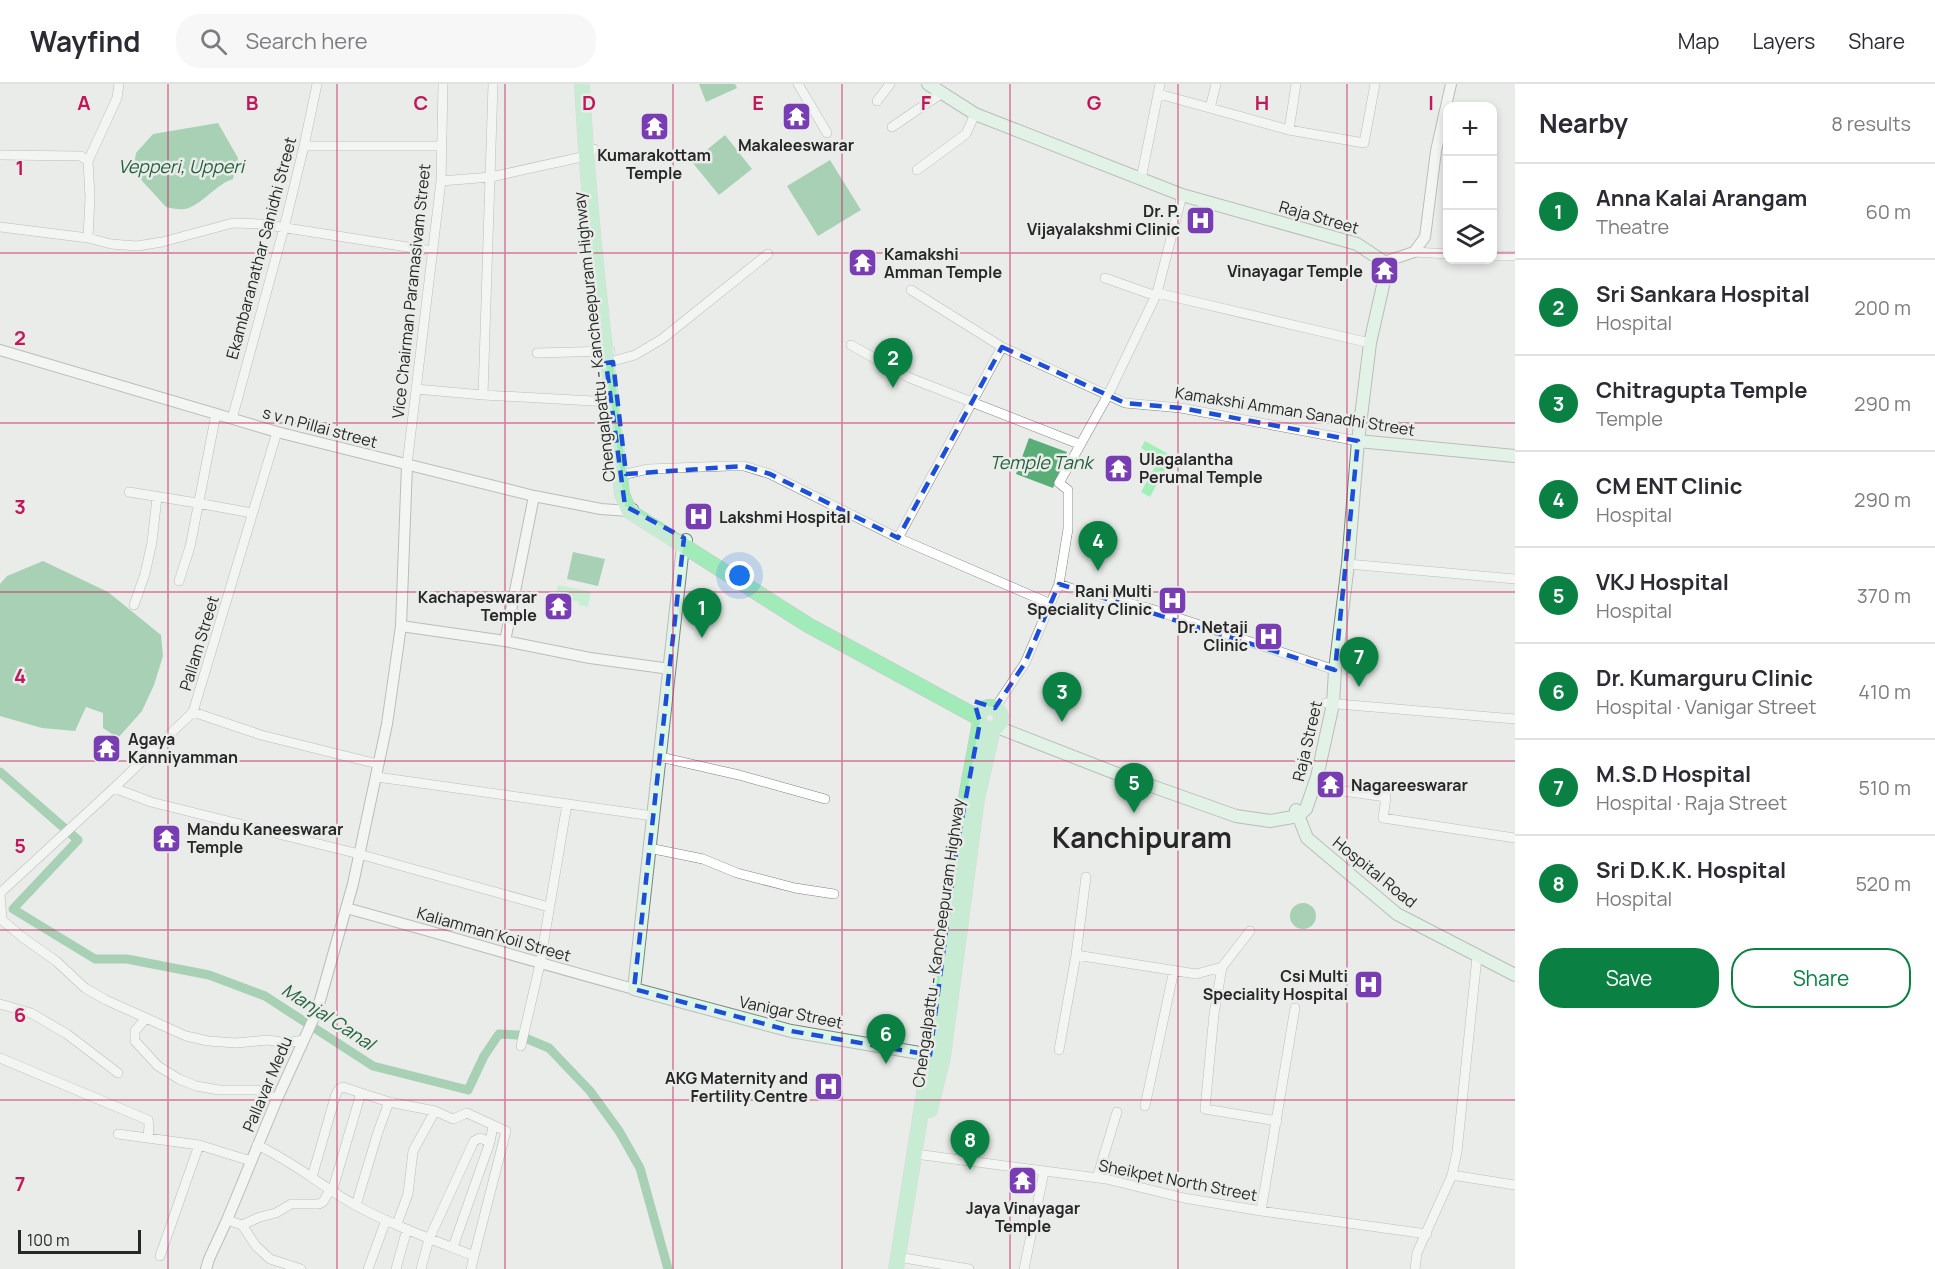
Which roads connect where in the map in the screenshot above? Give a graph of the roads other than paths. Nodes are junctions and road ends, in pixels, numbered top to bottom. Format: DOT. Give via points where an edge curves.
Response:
graph roads {
  1 [pos="120,84"];
  2 [pos="315,84"];
  3 [pos="443,84"];
  4 [pos="493,84"];
  5 [pos="582,84"];
  6 [pos="588,84"];
  7 [pos="798,84"];
  8 [pos="890,84"];
  9 [pos="928,84"];
  10 [pos="1216,84"];
  11 [pos="1296,84"];
  12 [pos="1451,84"];
  13 [pos="1371,85"];
  14 [pos="1159,89"];
  15 [pos="942,93"];
  16 [pos="877,101"];
  17 [pos="1210,108"];
  18 [pos="975,114"];
  19 [pos="892,127"];
  20 [pos="1289,130"];
  21 [pos="828,134"];
  22 [pos="304,146"];
  23 [pos="441,146"];
  24 [pos="590,153"];
  25 [pos="0,155"];
  26 [pos="88,161"];
  27 [pos="917,170"];
  28 [pos="491,177"];
  29 [pos="1141,179"];
  30 [pos="441,181"];
  31 [pos="1182,195"];
  32 [pos="0,227"];
  33 [pos="284,228"];
  34 [pos="88,238"];
  35 [pos="433,251"];
  36 [pos="1414,252"];
  37 [pos="768,254"];
  38 [pos="1443,254"];
  39 [pos="1497,256"];
  40 [pos="1515,256"];
  41 [pos="1384,262"];
  42 [pos="1105,278"];
  43 [pos="911,290"];
  44 [pos="1156,295"];
  45 [pos="1370,343"];
  46 [pos="851,345"];
  47 [pos="1002,347"];
  48 [pos="0,350"];
  49 [pos="537,353"];
  50 [pos="609,357"];
  51 [pos="416,389"];
  52 [pos="483,395"];
  53 [pos="1108,395"];
  54 [pos="611,402"];
  55 [pos="973,402"];
  56 [pos="216,414"];
  57 [pos="232,419"];
  58 [pos="277,432"];
  59 [pos="1358,441"];
  60 [pos="1079,444"];
  61 [pos="1515,456"];
  62 [pos="407,465"];
  63 [pos="626,474"];
  64 [pos="129,492"];
  65 [pos="622,494"];
  66 [pos="534,496"];
  67 [pos="157,497"];
  68 [pos="198,503"];
  69 [pos="601,509"];
  70 [pos="632,510"];
  71 [pos="252,513"];
  72 [pos="898,537"];
  73 [pos="685,543"];
  74 [pos="1348,564"];
  75 [pos="1515,579"];
  76 [pos="179,581"];
  77 [pos="1059,584"];
  78 [pos="1051,604"];
  79 [pos="134,605"];
  80 [pos="401,626"];
  81 [pos="505,641"];
  82 [pos="670,669"];
  83 [pos="1335,670"];
  84 [pos="1330,704"];
  85 [pos="193,712"];
  86 [pos="989,719"];
  87 [pos="1515,719"];
  88 [pos="660,757"];
  89 [pos="378,764"];
  90 [pos="377,777"];
  91 [pos="1314,787"];
  92 [pos="114,788"];
  93 [pos="825,799"];
  94 [pos="567,804"];
  95 [pos="1297,813"];
  96 [pos="653,816"];
  97 [pos="1515,838"];
  98 [pos="649,849"];
  99 [pos="359,854"];
  100 [pos="1086,877"];
  101 [pos="0,893"];
  102 [pos="834,894"];
  103 [pos="549,907"];
  104 [pos="346,908"];
  105 [pos="3,921"];
  106 [pos="1250,931"];
  107 [pos="0,932"];
  108 [pos="1076,955"];
  109 [pos="1477,957"];
  110 [pos="540,964"];
  111 [pos="1222,967"];
  112 [pos="1174,970"];
  113 [pos="1515,975"];
  114 [pos="634,989"];
  115 [pos="0,1004"];
  116 [pos="1295,1008"];
  117 [pos="146,1018"];
  118 [pos="303,1040"];
  119 [pos="521,1046"];
  120 [pos="1059,1050"];
  121 [pos="936,1056"];
  122 [pos="0,1058"];
  123 [pos="118,1073"];
  124 [pos="361,1093"];
  125 [pos="277,1099"];
  126 [pos="389,1102"];
  127 [pos="1145,1106"];
  128 [pos="435,1111"];
  129 [pos="1117,1112"];
  130 [pos="1277,1121"];
  131 [pos="493,1126"];
  132 [pos="118,1134"];
  133 [pos="148,1138"];
  134 [pos="490,1142"];
  135 [pos="257,1145"];
  136 [pos="199,1146"];
  137 [pos="923,1155"];
  138 [pos="251,1161"];
  139 [pos="1044,1172"];
  140 [pos="1452,1175"];
  141 [pos="312,1177"];
  142 [pos="1097,1178"];
  143 [pos="1515,1185"];
  144 [pos="331,1191"];
  145 [pos="356,1205"];
  146 [pos="1261,1211"];
  147 [pos="227,1220"];
  148 [pos="386,1220"];
  149 [pos="397,1224"];
  150 [pos="242,1225"];
  151 [pos="407,1229"];
  152 [pos="1427,1234"];
  153 [pos="429,1239"];
  154 [pos="453,1247"];
  155 [pos="160,1256"];
  156 [pos="474,1256"];
  157 [pos="901,1263"];
  158 [pos="206,1269"];
  159 [pos="302,1269"];
  160 [pos="368,1269"];
  161 [pos="396,1269"];
  162 [pos="421,1269"];
  163 [pos="471,1269"];
  164 [pos="969,1269"];
  165 [pos="1024,1269"];
  166 [pos="1415,1269"];
  1 -- 26 [label="street"];
  2 -- 22 [label="street, Ekambaranathar Sanidhi Street"];
  3 -- 23 [label="street, Vice Chairman Paramasivam Street"];
  4 -- 28 [label="street"];
  5 -- 24 [label="highway"];
  6 -- 24 [label="highway"];
  7 -- 21 [label="street"];
  8 -- 16 [label="street"];
  9 -- 15 [label="main road, Raja Street"];
  10 -- 17 [label="street"];
  11 -- 20 [label="street"];
  12 -- 36 [label="street" via="1436,151 1425,237"];
  13 -- 20 [label="street" via="1364,144"];
  14 -- 17 [label="street"];
  14 -- 29 [label="street"];
  15 -- 18 [label="main road, Raja Street"];
  15 -- 19 [label="street"];
  17 -- 20 [label="street"];
  18 -- 27 [label="street" via="966,134"];
  18 -- 29 [label="main road, Raja Street"];
  22 -- 23 [label="street"];
  22 -- 33 [label="street, Ekambaranathar Sanidhi Street"];
  23 -- 30 [label="street, Vice Chairman Paramasivam Street"];
  24 -- 28 [label="street"];
  24 -- 50 [label="highway"];
  25 -- 26 [label="street" via="81,156"];
  26 -- 34 [label="street"];
  28 -- 30 [label="street"];
  28 -- 52 [label="street"];
  29 -- 31 [label="main road, Raja Street"];
  30 -- 35 [label="street, Vice Chairman Paramasivam Street"];
  31 -- 41 [label="main road, Raja Street" via="1357,244"];
  31 -- 44 [label="street"];
  32 -- 34 [label="street"];
  33 -- 34 [label="street" via="233,223 137,246"];
  33 -- 35 [label="street"];
  33 -- 57 [label="street, Ekambaranathar Sanidhi Street"];
  35 -- 51 [label="street, Vice Chairman Paramasivam Street"];
  36 -- 38 [label="street"];
  36 -- 41 [label="street"];
  37 -- 50 [label="street" via="662,339 635,356"];
  39 -- 40 [label="street"];
  41 -- 45 [label="main road, Raja Street" via="1384,281"];
  42 -- 44 [label="street"];
  43 -- 47 [label="street, Kamakshi Amman Sanadhi Street"];
  44 -- 45 [label="street"];
  44 -- 53 [label="street"];
  45 -- 59 [label="main road, Raja Street"];
  46 -- 55 [label="street" via="910,378"];
  47 -- 53 [label="street, Kamakshi Amman Sanadhi Street"];
  47 -- 55 [label="street"];
  48 -- 56 [label="street, s v n Pillai street"];
  49 -- 50 [label="street"];
  50 -- 54 [label="highway"];
  50 -- 63 [label="highway, Chengalpattu - Kancheepuram Highway"];
  51 -- 52 [label="street"];
  51 -- 62 [label="street, Vice Chairman Paramasivam Street"];
  52 -- 54 [label="street"];
  53 -- 59 [label="street, Kamakshi Amman Sanadhi Street" via="1125,403 1181,408"];
  53 -- 60 [label="street"];
  54 -- 65 [label="highway"];
  55 -- 60 [label="street"];
  55 -- 72 [label="street"];
  56 -- 57 [label="street, s v n Pillai street"];
  56 -- 68 [label="street"];
  57 -- 58 [label="street, s v n Pillai street"];
  58 -- 62 [label="street, s v n Pillai street"];
  58 -- 71 [label="street, Pallam Street"];
  59 -- 61 [label="main road, Kamakshi Amman Sanadhi Street"];
  59 -- 74 [label="main road, Raja Street"];
  60 -- 77 [label="street" via="1059,483 1068,490 1068,529"];
  62 -- 66 [label="street, s v n Pillai street"];
  62 -- 80 [label="street, Pallavar Medu"];
  63 -- 70 [label="highway, Chengalpattu - Kancheepuram Highway"];
  63 -- 72 [label="street" via="688,466 744,466 770,474"];
  64 -- 67 [label="street"];
  65 -- 69 [label="street" via="618,502"];
  65 -- 70 [label="highway"];
  66 -- 69 [label="street, s v n Pillai street"];
  66 -- 81 [label="street"];
  67 -- 68 [label="street"];
  67 -- 79 [label="street" via="152,542"];
  68 -- 71 [label="street"];
  68 -- 76 [label="street"];
  69 -- 70 [label="street, s v n Pillai street"];
  70 -- 73 [label="highway"];
  71 -- 85 [label="street, Pallam Street"];
  72 -- 78 [label="street"];
  73 -- 82 [label="main road"];
  73 -- 86 [label="highway"];
  74 -- 75 [label="street"];
  74 -- 83 [label="main road, Raja Street"];
  77 -- 78 [label="street"];
  77 -- 83 [label="street" via="1148,608"];
  78 -- 86 [label="street" via="1025,663"];
  80 -- 81 [label="street"];
  80 -- 89 [label="street, Pallavar Medu"];
  81 -- 82 [label="street"];
  82 -- 88 [label="main road"];
  83 -- 84 [label="main road, Raja Street"];
  84 -- 87 [label="street"];
  84 -- 91 [label="main road, Raja Street"];
  84 -- 95 [label="main road, Raja Street" via="1307,792"];
  85 -- 89 [label="street" via="261,735"];
  85 -- 92 [label="street, Pallam Street"];
  86 -- 95 [label="main road" via="1238,811"];
  86 -- 121 [label="highway" via="957,846"];
  88 -- 93 [label="street"];
  88 -- 96 [label="main road"];
  89 -- 90 [label="street, Pallavar Medu"];
  90 -- 94 [label="street"];
  90 -- 99 [label="street, Pallavar Medu"];
  91 -- 95 [label="main road, Raja Street" via="1306,809"];
  91 -- 97 [label="street" via="1386,797 1383,818"];
  92 -- 99 [label="street" via="151,802"];
  92 -- 101 [label="street, Pallam Street"];
  94 -- 96 [label="street"];
  94 -- 103 [label="street"];
  95 -- 109 [label="main road, Hospital Road" via="1307,838 1397,914"];
  96 -- 98 [label="main road"];
  98 -- 102 [label="street" via="703,859 737,873 795,888"];
  98 -- 114 [label="main road"];
  99 -- 103 [label="street"];
  99 -- 104 [label="street, Pallavar Medu"];
  100 -- 108 [label="street"];
  101 -- 105 [label="street"];
  103 -- 110 [label="street"];
  104 -- 110 [label="street, Kaliamman Koil Street"];
  104 -- 118 [label="street, Pallavar Medu" via="317,1011"];
  105 -- 107 [label="street"];
  105 -- 117 [label="street" via="85,988"];
  106 -- 111 [label="street"];
  108 -- 112 [label="street"];
  108 -- 120 [label="street"];
  109 -- 113 [label="main road, Hospital Road"];
  109 -- 140 [label="street"];
  110 -- 114 [label="street, Kaliamman Koil Street"];
  110 -- 119 [label="street"];
  111 -- 112 [label="street" via="1196,974"];
  111 -- 130 [label="street" via="1205,1109"];
  112 -- 127 [label="street"];
  114 -- 121 [label="main road, Vanigar Street" via="791,1031"];
  115 -- 123 [label="street" via="31,1013 67,1034"];
  116 -- 130 [label="street"];
  117 -- 118 [label="street" via="208,1041"];
  117 -- 125 [label="street" via="135,1031 135,1041 158,1066 179,1079 219,1090 257,1090"];
  118 -- 125 [label="street, Pallavar Medu"];
  121 -- 137 [label="highway, Chengalpattu - Kancheepuram Highway"];
  121 -- 157 [label="highway"];
  122 -- 133 [label="street" via="148,1120"];
  124 -- 126 [label="street"];
  124 -- 141 [label="street" via="343,1088 336,1094"];
  124 -- 144 [label="street"];
  125 -- 135 [label="street, Pallavar Medu"];
  126 -- 128 [label="street"];
  126 -- 145 [label="street"];
  128 -- 131 [label="street" via="453,1119 467,1113"];
  128 -- 149 [label="street" via="413,1151 408,1194"];
  129 -- 142 [label="street"];
  130 -- 146 [label="street"];
  131 -- 134 [label="street"];
  131 -- 156 [label="street" via="506,1133"];
  132 -- 133 [label="street"];
  133 -- 136 [label="street"];
  134 -- 153 [label="street" via="480,1138 474,1141"];
  134 -- 154 [label="street"];
  135 -- 138 [label="street, Pallavar Medu"];
  135 -- 141 [label="street"];
  136 -- 138 [label="street"];
  136 -- 155 [label="street"];
  137 -- 139 [label="street, Sheikpet North Street"];
  137 -- 157 [label="highway, Chengalpattu - Kancheepuram Highway"];
  138 -- 147 [label="street, Pallavar Medu"];
  139 -- 142 [label="street, Sheikpet North Street"];
  139 -- 165 [label="street"];
  140 -- 143 [label="street"];
  140 -- 152 [label="street"];
  141 -- 144 [label="street"];
  142 -- 146 [label="street, Sheikpet North Street"];
  144 -- 145 [label="street"];
  144 -- 150 [label="street" via="319,1204 291,1204"];
  145 -- 148 [label="street"];
  146 -- 152 [label="street, Sheikpet North Street"];
  147 -- 150 [label="street"];
  147 -- 158 [label="street, Pallavar Medu"];
  148 -- 149 [label="street"];
  148 -- 160 [label="street"];
  149 -- 151 [label="street"];
  150 -- 159 [label="street" via="270,1259"];
  151 -- 153 [label="street"];
  151 -- 161 [label="street"];
  152 -- 166 [label="street" via="1417,1253"];
  153 -- 154 [label="street"];
  153 -- 162 [label="street"];
  154 -- 156 [label="street"];
  156 -- 163 [label="street"];
  157 -- 164 [label="street"];
}
